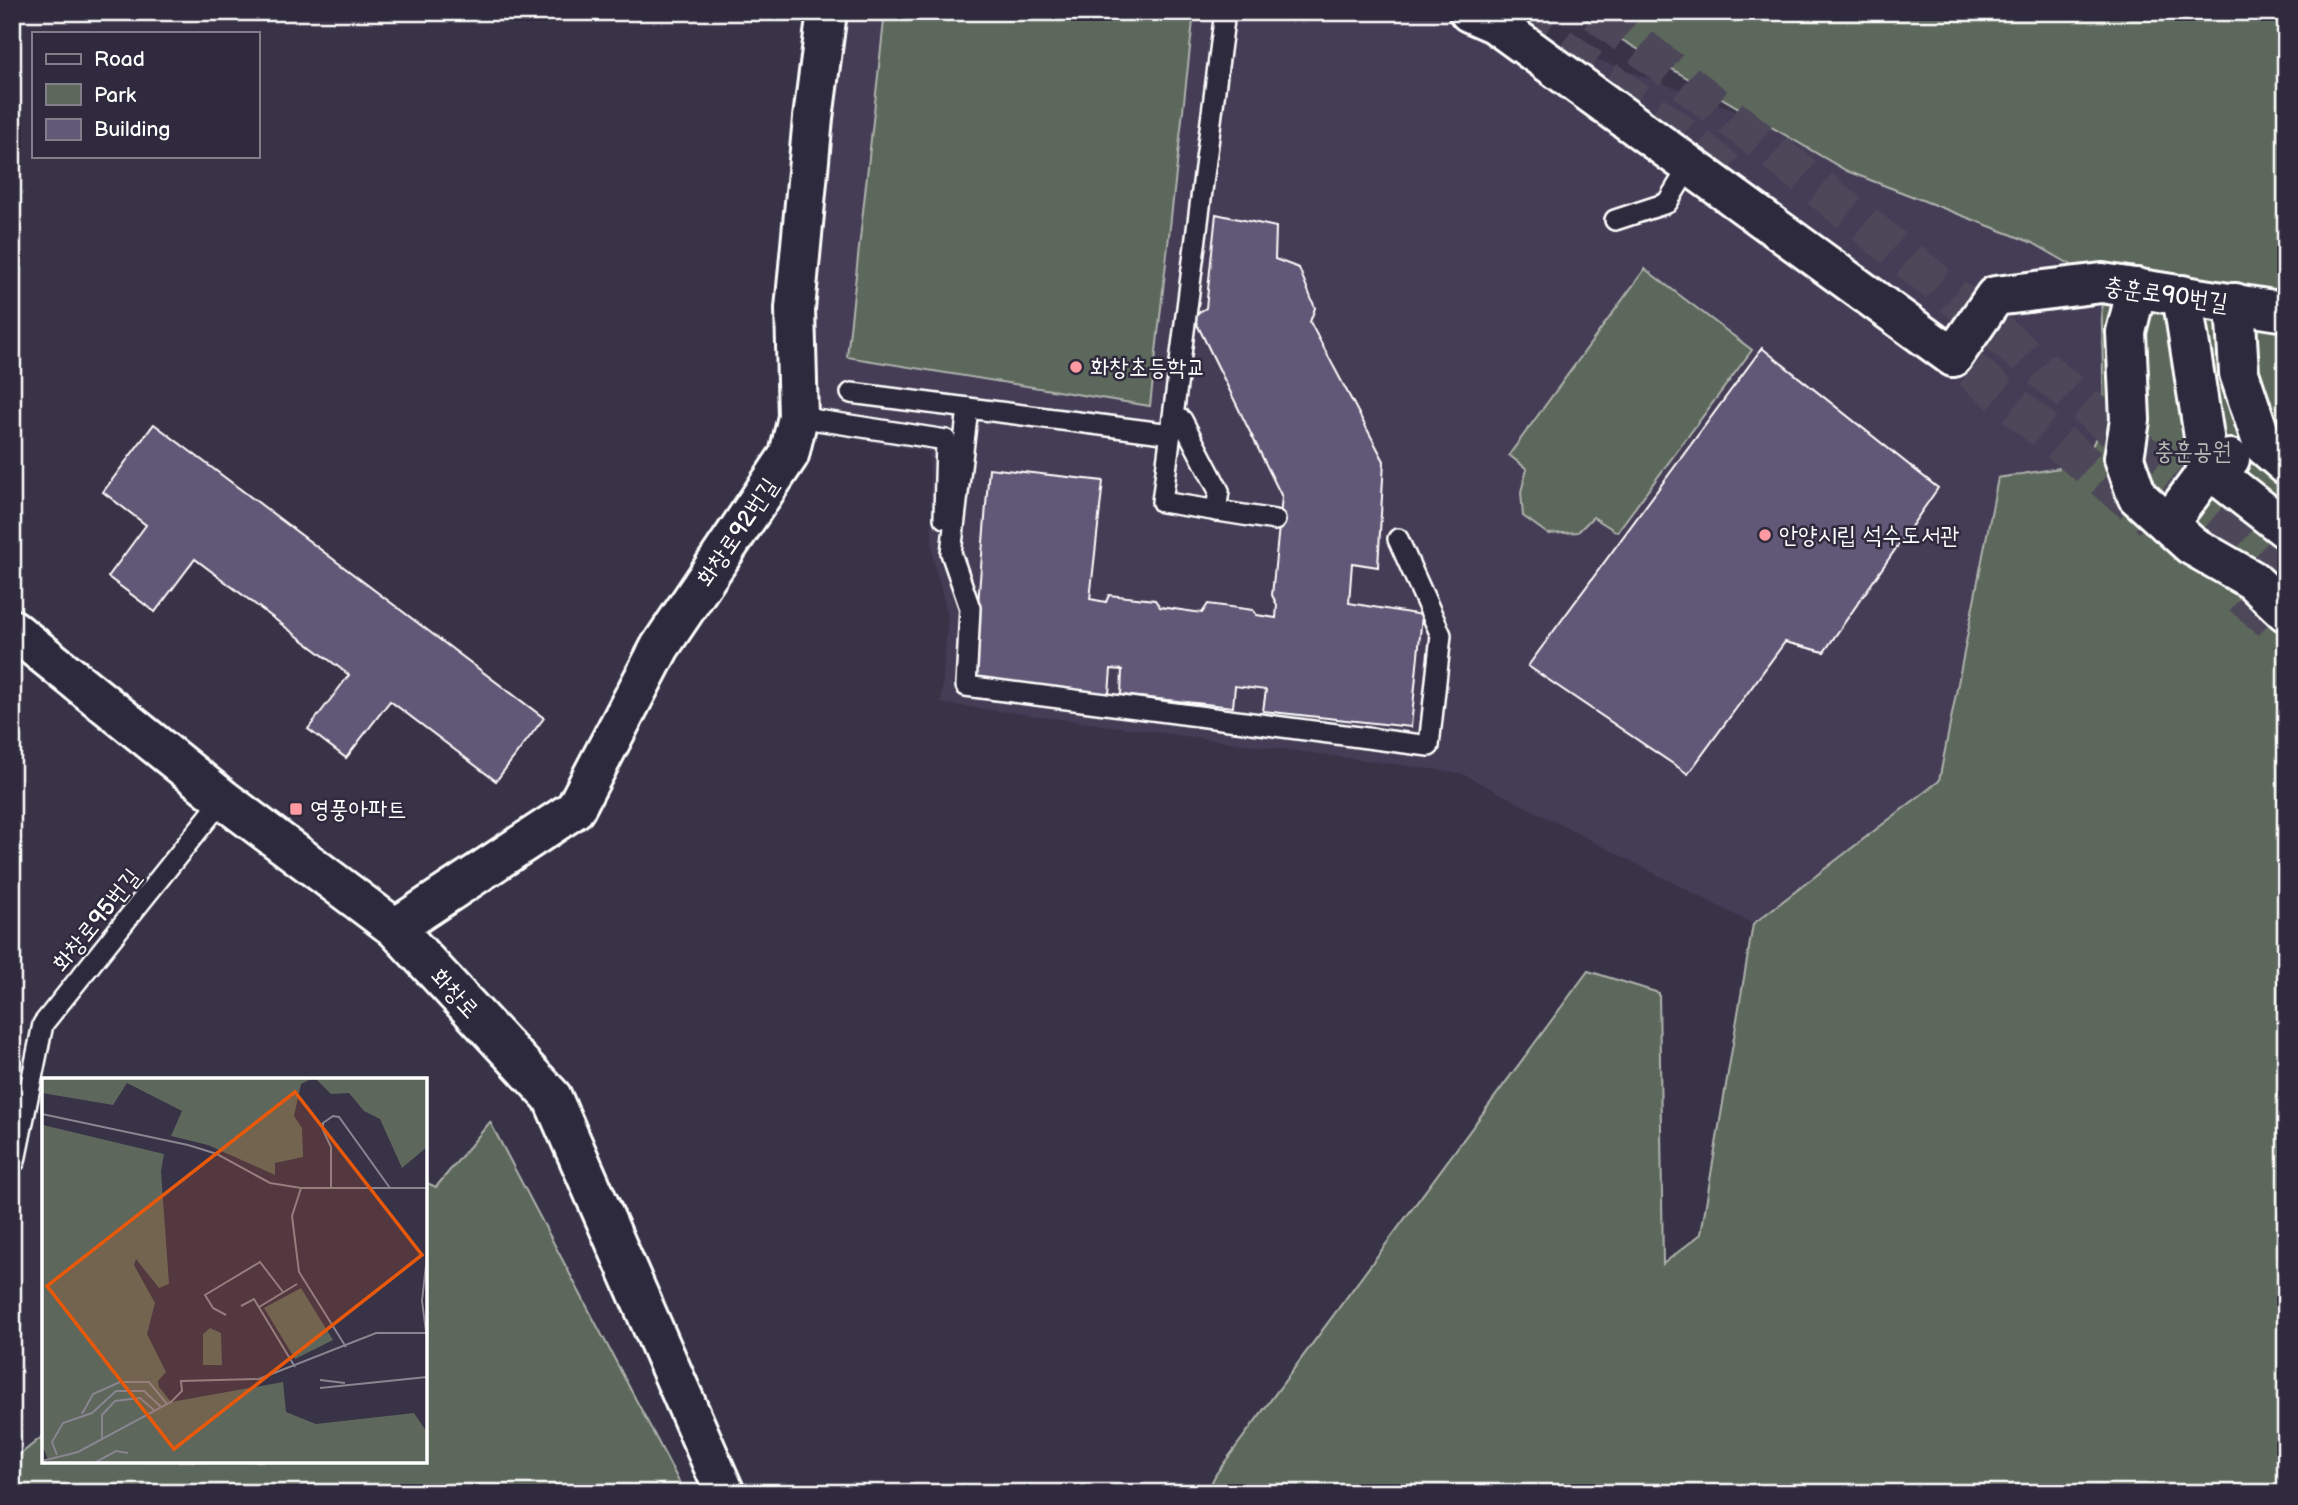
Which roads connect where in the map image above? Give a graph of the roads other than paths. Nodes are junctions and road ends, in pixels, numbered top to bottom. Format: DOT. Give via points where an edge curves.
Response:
graph roads {
  1 [pos="827,12"];
  2 [pos="1225,12"];
  3 [pos="1469,12"];
  4 [pos="1690,165"];
  5 [pos="1615,220"];
  6 [pos="2137,288"];
  7 [pos="2182,295"];
  8 [pos="2235,303"];
  9 [pos="2286,312"];
  10 [pos="851,393"];
  11 [pos="968,408"];
  12 [pos="798,418"];
  13 [pos="1172,426"];
  14 [pos="2274,455"];
  15 [pos="2208,469"];
  16 [pos="1216,511"];
  17 [pos="1275,520"];
  18 [pos="2168,524"];
  19 [pos="2286,529"];
  20 [pos="1398,539"];
  21 [pos="951,553"];
  22 [pos="2286,611"];
  23 [pos="12,629"];
  24 [pos="223,799"];
  25 [pos="395,929"];
  26 [pos="12,1163"];
  27 [pos="725,1493"];
  1 -- 12 [label="street, 화창로92번길" via="795,309"];
  2 -- 13 [label="lane"];
  3 -- 4 [label="street" via="1494,23"];
  4 -- 5 [label="lane" via="1667,203"];
  4 -- 6 [label="street, 충훈로90번길" via="1953,357 1995,296 2102,283"];
  6 -- 7 [label="street, 충훈로90번길"];
  6 -- 18 [label="street" via="2126,332 2130,420 2124,458 2137,496"];
  7 -- 8 [label="street, 충훈로90번길"];
  7 -- 15 [label="street"];
  8 -- 9 [label="street, 충훈로90번길"];
  8 -- 14 [label="street" via="2239,373"];
  10 -- 11 [label="lane"];
  11 -- 13 [label="lane"];
  11 -- 21 [label="lane"];
  12 -- 21 [label="lane" via="946,440 944,517"];
  12 -- 25 [label="street, 화창로92번길" via="789,455 660,648 575,809"];
  13 -- 16 [label="lane" via="1182,420 1219,491"];
  13 -- 16 [label="lane" via="1162,502"];
  14 -- 15 [label="street"];
  15 -- 18 [label="street"];
  15 -- 19 [label="street"];
  16 -- 17 [label="lane"];
  18 -- 22 [label="street" via="2191,545 2252,580"];
  20 -- 21 [label="lane" via="1441,635 1429,746 966,686 970,608"];
  23 -- 24 [label="street, 화창로"];
  24 -- 25 [label="street, 화창로"];
  24 -- 26 [label="lane, 화창로95번길" via="43,1024"];
  25 -- 27 [label="street, 화창로" via="552,1097"];
}
